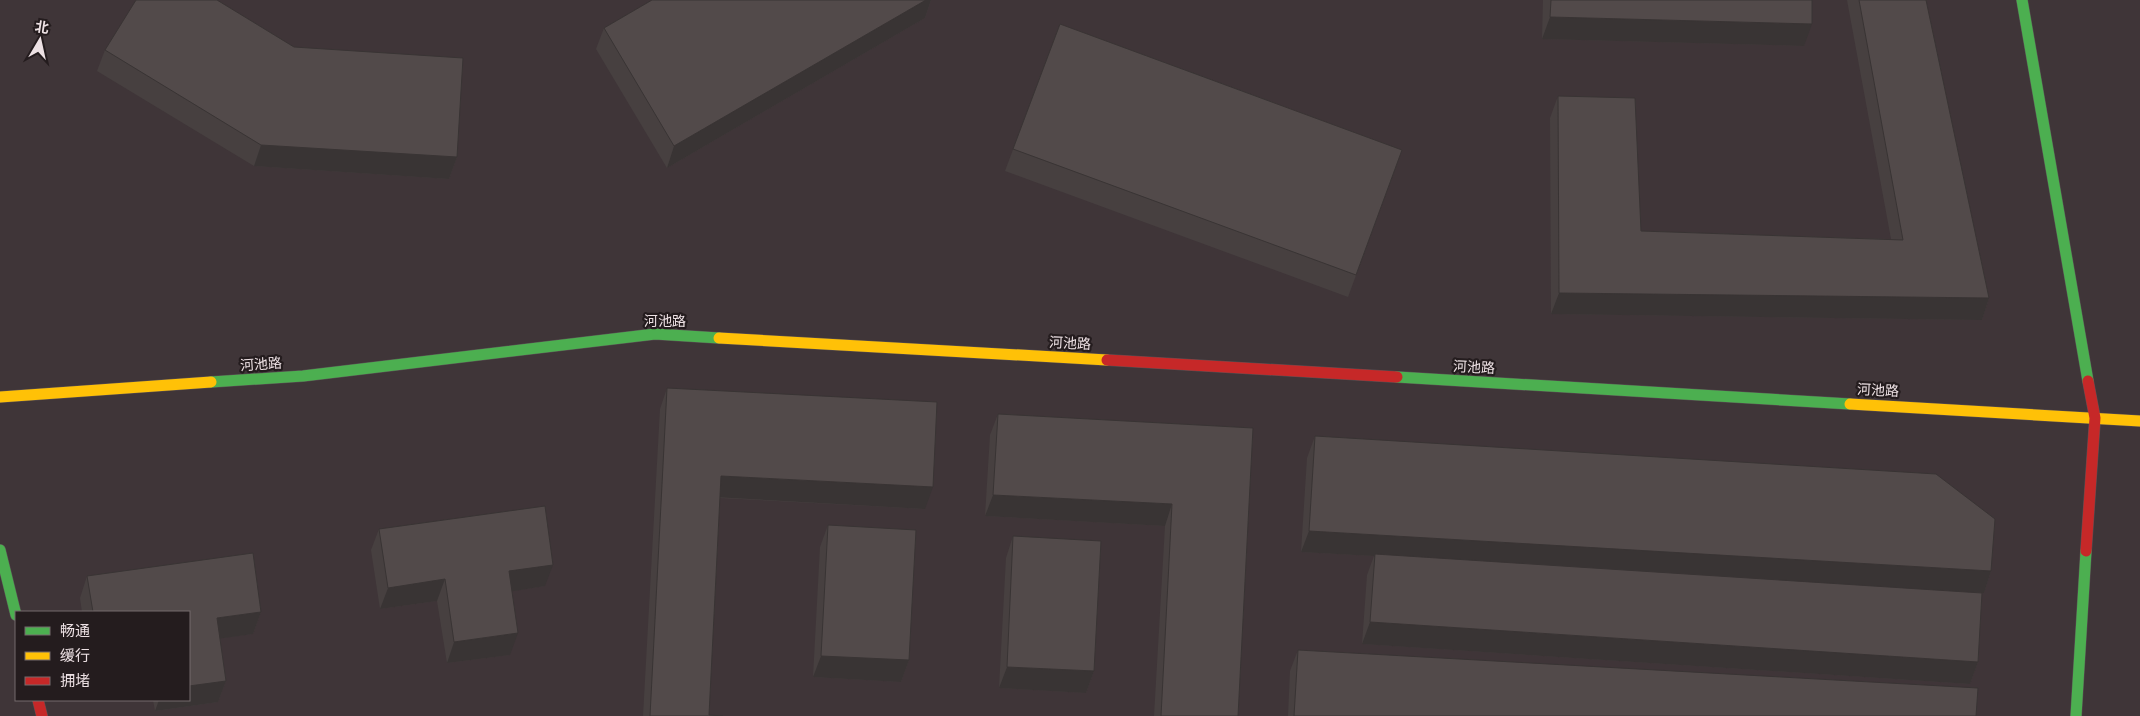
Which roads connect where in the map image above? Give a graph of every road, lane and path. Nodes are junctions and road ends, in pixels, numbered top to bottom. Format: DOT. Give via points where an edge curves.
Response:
graph roads {
  1 [pos="2022,0"];
  2 [pos="0,397"];
  3 [pos="2095,418"];
  4 [pos="2140,421"];
  5 [pos="0,550"];
  6 [pos="15,611"];
  7 [pos="38,701"];
  8 [pos="42,716"];
  9 [pos="2076,716"];
  1 -- 3 [label="street"];
  2 -- 3 [label="street, 河池路" via="304,376 655,334"];
  3 -- 4 [label="street, 河池路"];
  3 -- 9 [label="street"];
  5 -- 6 [label="street"];
  7 -- 8 [label="street"];
}
